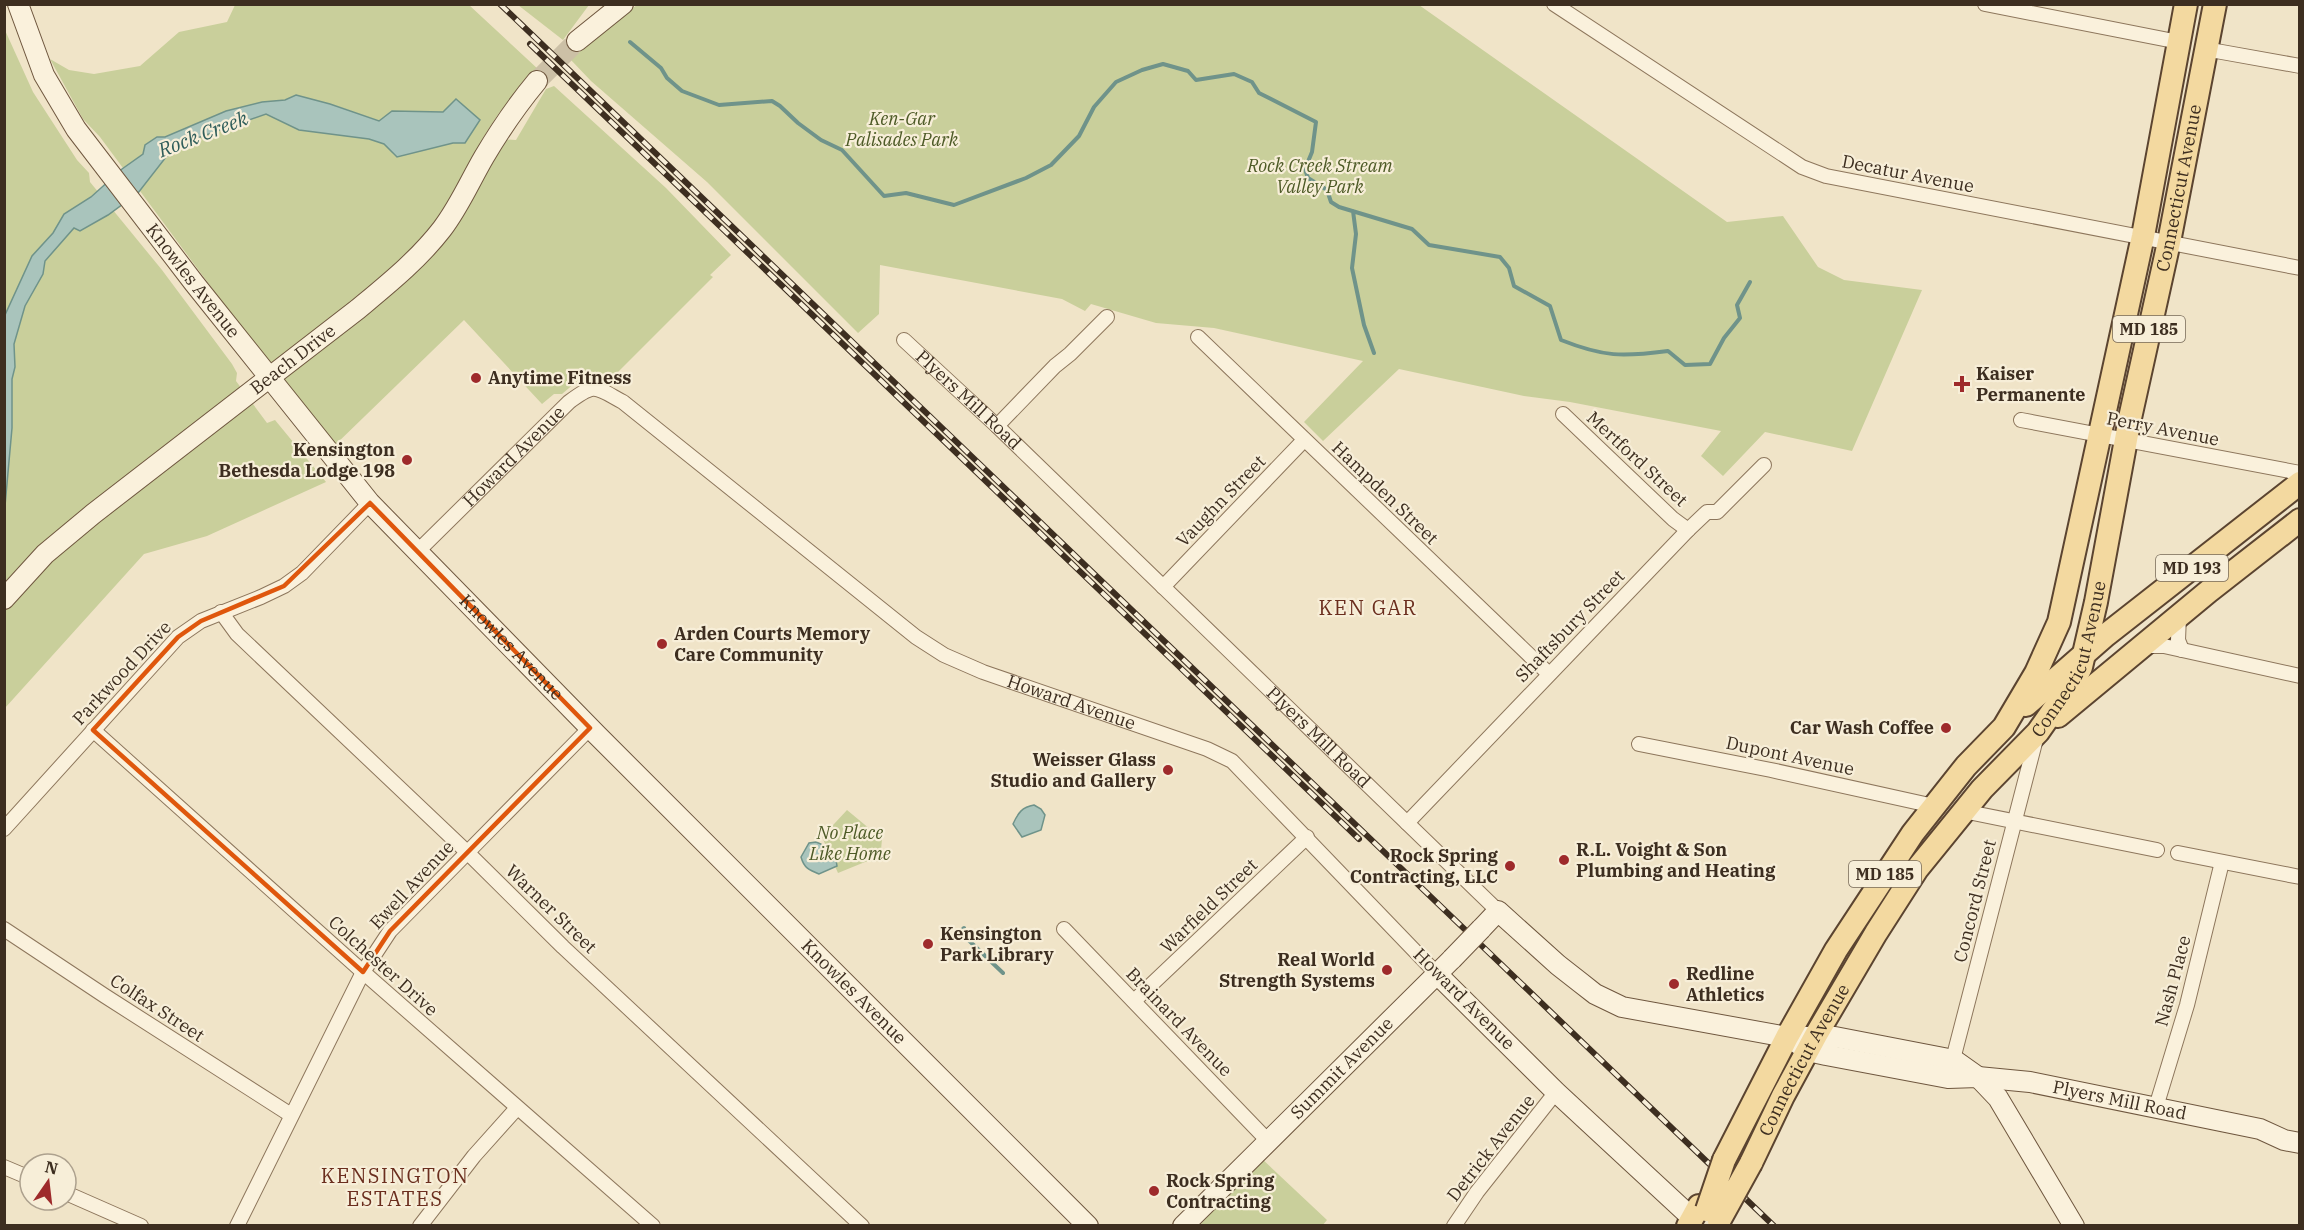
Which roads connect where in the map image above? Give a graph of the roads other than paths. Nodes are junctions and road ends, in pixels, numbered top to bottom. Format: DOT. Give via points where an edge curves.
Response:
graph roads {
  1 [pos="18,4"];
  2 [pos="623,4"];
  3 [pos="1554,4"];
  4 [pos="1985,4"];
  5 [pos="2187,4"];
  6 [pos="2215,4"];
  7 [pos="578,41"];
  8 [pos="2179,42"];
  9 [pos="2205,49"];
  10 [pos="2300,66"];
  11 [pos="537,81"];
  12 [pos="2143,236"];
  13 [pos="2169,242"];
  14 [pos="2300,268"];
  15 [pos="1107,317"];
  16 [pos="1198,337"];
  17 [pos="904,340"];
  18 [pos="270,376"];
  19 [pos="1563,414"];
  20 [pos="2021,420"];
  21 [pos="997,426"];
  22 [pos="2100,435"];
  23 [pos="1304,440"];
  24 [pos="2126,440"];
  25 [pos="1764,465"];
  26 [pos="2300,473"];
  27 [pos="2300,483"];
  28 [pos="370,503"];
  29 [pos="2300,520"];
  30 [pos="1688,530"];
  31 [pos="417,552"];
  32 [pos="1163,587"];
  33 [pos="4,599"];
  34 [pos="221,612"];
  35 [pos="2179,616"];
  36 [pos="2144,646"];
  37 [pos="2182,650"];
  38 [pos="2084,654"];
  39 [pos="1549,674"];
  40 [pos="2300,676"];
  41 [pos="2004,727"];
  42 [pos="590,728"];
  43 [pos="93,730"];
  44 [pos="2038,732"];
  45 [pos="1639,744"];
  46 [pos="1934,806"];
  47 [pos="1963,811"];
  48 [pos="2014,822"];
  49 [pos="1407,823"];
  50 [pos="4,829"];
  51 [pos="1307,837"];
  52 [pos="2157,849"];
  53 [pos="468,853"];
  54 [pos="2178,853"];
  55 [pos="2222,862"];
  56 [pos="2300,878"];
  57 [pos="1498,911"];
  58 [pos="1064,928"];
  59 [pos="4,929"];
  60 [pos="363,972"];
  61 [pos="1437,974"];
  62 [pos="1134,1001"];
  63 [pos="1787,1037"];
  64 [pos="1812,1043"];
  65 [pos="1951,1069"];
  66 [pos="1978,1077"];
  67 [pos="2030,1082"];
  68 [pos="1556,1092"];
  69 [pos="2156,1107"];
  70 [pos="517,1108"];
  71 [pos="291,1115"];
  72 [pos="2010,1117"];
  73 [pos="2260,1129"];
  74 [pos="2300,1129"];
  75 [pos="1268,1141"];
  76 [pos="2300,1143"];
  77 [pos="4,1167"];
  78 [pos="18,1173"];
  79 [pos="78,1198"];
  80 [pos="1703,1220"];
  81 [pos="141,1226"];
  82 [pos="237,1226"];
  83 [pos="420,1226"];
  84 [pos="653,1226"];
  85 [pos="862,1226"];
  86 [pos="1088,1226"];
  87 [pos="1183,1226"];
  88 [pos="1454,1226"];
  89 [pos="2074,1226"];
  1 -- 18 [label="street, Knowles Avenue" via="44,75 76,129"];
  2 -- 7 [label="street"];
  3 -- 12 [label="street, Decatur Avenue" via="1802,167 1826,176"];
  4 -- 8 [label="street"];
  5 -- 8 [label="main road, Connecticut Avenue / MD 185"];
  6 -- 9 [label="main road, Connecticut Avenue / MD 185"];
  8 -- 12 [label="main road, Connecticut Avenue / MD 185"];
  9 -- 10 [label="street"];
  9 -- 13 [label="main road, Connecticut Avenue / MD 185"];
  11 -- 18 [label="street, Beach Drive" via="517,105 456,208 428,247 358,309"];
  12 -- 13 [label="street, Decatur Avenue"];
  12 -- 22 [label="main road, Connecticut Avenue / MD 185"];
  13 -- 14 [label="street, Decatur Avenue"];
  13 -- 24 [label="main road, Connecticut Avenue / MD 185"];
  15 -- 21 [label="street"];
  16 -- 23 [label="street, Hampden Street"];
  17 -- 21 [label="street, Plyers Mill Road"];
  18 -- 28 [label="street, Knowles Avenue"];
  18 -- 33 [label="street, Beach Drive" via="45,554"];
  19 -- 30 [label="street, Mertford Street"];
  20 -- 22 [label="street, Perry Avenue"];
  21 -- 32 [label="street, Plyers Mill Road"];
  22 -- 24 [label="street, Perry Avenue"];
  22 -- 41 [label="main road, Connecticut Avenue / MD 185" via="2059,622 2031,682"];
  23 -- 32 [label="street, Vaughn Street"];
  23 -- 39 [label="street, Hampden Street"];
  24 -- 26 [label="street, Perry Avenue"];
  24 -- 38 [label="main road, Connecticut Avenue / MD 185"];
  25 -- 30 [label="street, Shaftsbury Street" via="1717,512 1707,512"];
  27 -- 38 [label="main road, MD 193"];
  28 -- 31 [label="street, Knowles Avenue"];
  28 -- 34 [label="street, Parkwood Drive" via="302,573 284,586"];
  29 -- 35 [label="main road, MD 193"];
  30 -- 39 [label="street, Shaftsbury Street"];
  31 -- 42 [label="street, Knowles Avenue"];
  31 -- 51 [label="street, Howard Avenue" via="569,402 587,388 597,388 623,402 916,637 944,655 1232,761"];
  32 -- 49 [label="street, Plyers Mill Road"];
  34 -- 43 [label="street, Parkwood Drive" via="178,637"];
  34 -- 53 [label="street, Warner Street" via="237,634"];
  35 -- 36 [label="main road, MD 193"];
  35 -- 37 [label="street" via="2178,640"];
  36 -- 37 [label="street"];
  36 -- 44 [label="main road, MD 193"];
  37 -- 40 [label="street"];
  38 -- 41 [label="main road, MD 193"];
  38 -- 44 [label="main road, Connecticut Avenue / MD 185" via="2075,679"];
  39 -- 49 [label="street, Shaftsbury Street"];
  41 -- 46 [label="main road, Connecticut Avenue / MD 185"];
  42 -- 53 [label="street, Ewell Avenue"];
  42 -- 86 [label="street, Knowles Avenue"];
  43 -- 50 [label="street, Parkwood Drive"];
  43 -- 60 [label="street, Colchester Drive"];
  44 -- 47 [label="main road, Connecticut Avenue / MD 185"];
  44 -- 48 [label="street, Concord Street"];
  45 -- 46 [label="street, Dupont Avenue"];
  46 -- 63 [label="main road, Connecticut Avenue / MD 185" via="1888,868"];
  47 -- 48 [label="street"];
  47 -- 64 [label="main road, Connecticut Avenue / MD 185" via="1917,869"];
  48 -- 52 [label="street"];
  48 -- 65 [label="street, Concord Street"];
  49 -- 57 [label="street, Plyers Mill Road"];
  51 -- 61 [label="street, Howard Avenue"];
  51 -- 62 [label="street, Warfield Street"];
  53 -- 60 [label="street, Ewell Avenue" via="390,931"];
  53 -- 85 [label="street, Warner Street"];
  54 -- 55 [label="street"];
  55 -- 56 [label="street"];
  55 -- 69 [label="street, Nash Place" via="2187,1005"];
  57 -- 61 [label="street, Summit Avenue, bridge"];
  57 -- 63 [label="street, Plyers Mill Road" via="1595,994 1622,1007"];
  58 -- 62 [label="street, Brainard Avenue"];
  59 -- 71 [label="street, Colfax Street"];
  60 -- 70 [label="street, Colchester Drive"];
  60 -- 71 [label="street, Ewell Avenue"];
  61 -- 68 [label="street, Howard Avenue"];
  61 -- 75 [label="street, Summit Avenue"];
  62 -- 75 [label="street, Brainard Avenue"];
  63 -- 64 [label="street, Plyers Mill Road"];
  63 -- 80 [label="main road, Connecticut Avenue / MD 185, bridge" via="1727,1153"];
  64 -- 65 [label="street, Plyers Mill Road" via="1842,1038"];
  64 -- 80 [label="main road, Connecticut Avenue / MD 185, bridge" via="1751,1163"];
  65 -- 66 [label="street, Plyers Mill Road"];
  66 -- 67 [label="street, Plyers Mill Road"];
  66 -- 72 [label="street"];
  67 -- 69 [label="street, Plyers Mill Road"];
  67 -- 72 [label="street" via="2016,1097"];
  68 -- 80 [label="street, Howard Avenue"];
  68 -- 88 [label="street, Detrick Avenue"];
  69 -- 73 [label="street, Plyers Mill Road"];
  70 -- 83 [label="street"];
  70 -- 84 [label="street, Colchester Drive"];
  71 -- 82 [label="street, Ewell Avenue"];
  72 -- 89 [label="street"];
  73 -- 74 [label="street, Plyers Mill Road"];
  73 -- 76 [label="street, Plyers Mill Road"];
  75 -- 87 [label="street, Summit Avenue"];
  77 -- 78 [label="street"];
  79 -- 81 [label="street"];
}
